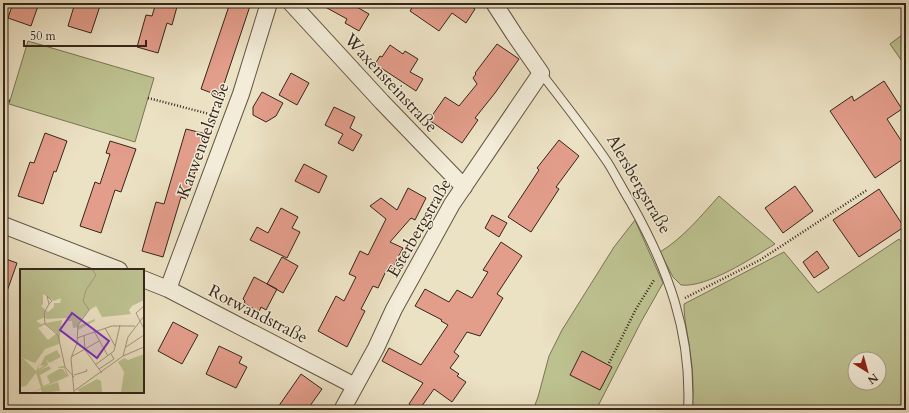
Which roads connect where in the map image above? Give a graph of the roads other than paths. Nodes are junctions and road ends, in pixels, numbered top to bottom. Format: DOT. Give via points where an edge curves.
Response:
graph roads {
  1 [pos="269,3"];
  2 [pos="291,3"];
  3 [pos="494,3"];
  4 [pos="541,73"];
  5 [pos="464,188"];
  6 [pos="3,225"];
  7 [pos="116,269"];
  8 [pos="144,279"];
  9 [pos="168,289"];
  10 [pos="355,386"];
  11 [pos="342,410"];
  12 [pos="688,410"];
  1 -- 9 [label="street, Karwendelstraße" via="231,120"];
  2 -- 5 [label="street, Waxensteinstraße"];
  3 -- 4 [label="street, Alersbergstraße"];
  4 -- 5 [label="street, Esterbergstraße"];
  4 -- 12 [label="lane, Alersbergstraße" via="608,164 638,216 663,269 676,302 685,344"];
  5 -- 10 [label="street, Esterbergstraße" via="452,204 421,260"];
  6 -- 7 [label="street"];
  8 -- 9 [label="street, Rotwandstraße"];
  9 -- 10 [label="street, Rotwandstraße"];
  10 -- 11 [label="street, Esterbergstraße"];
}
